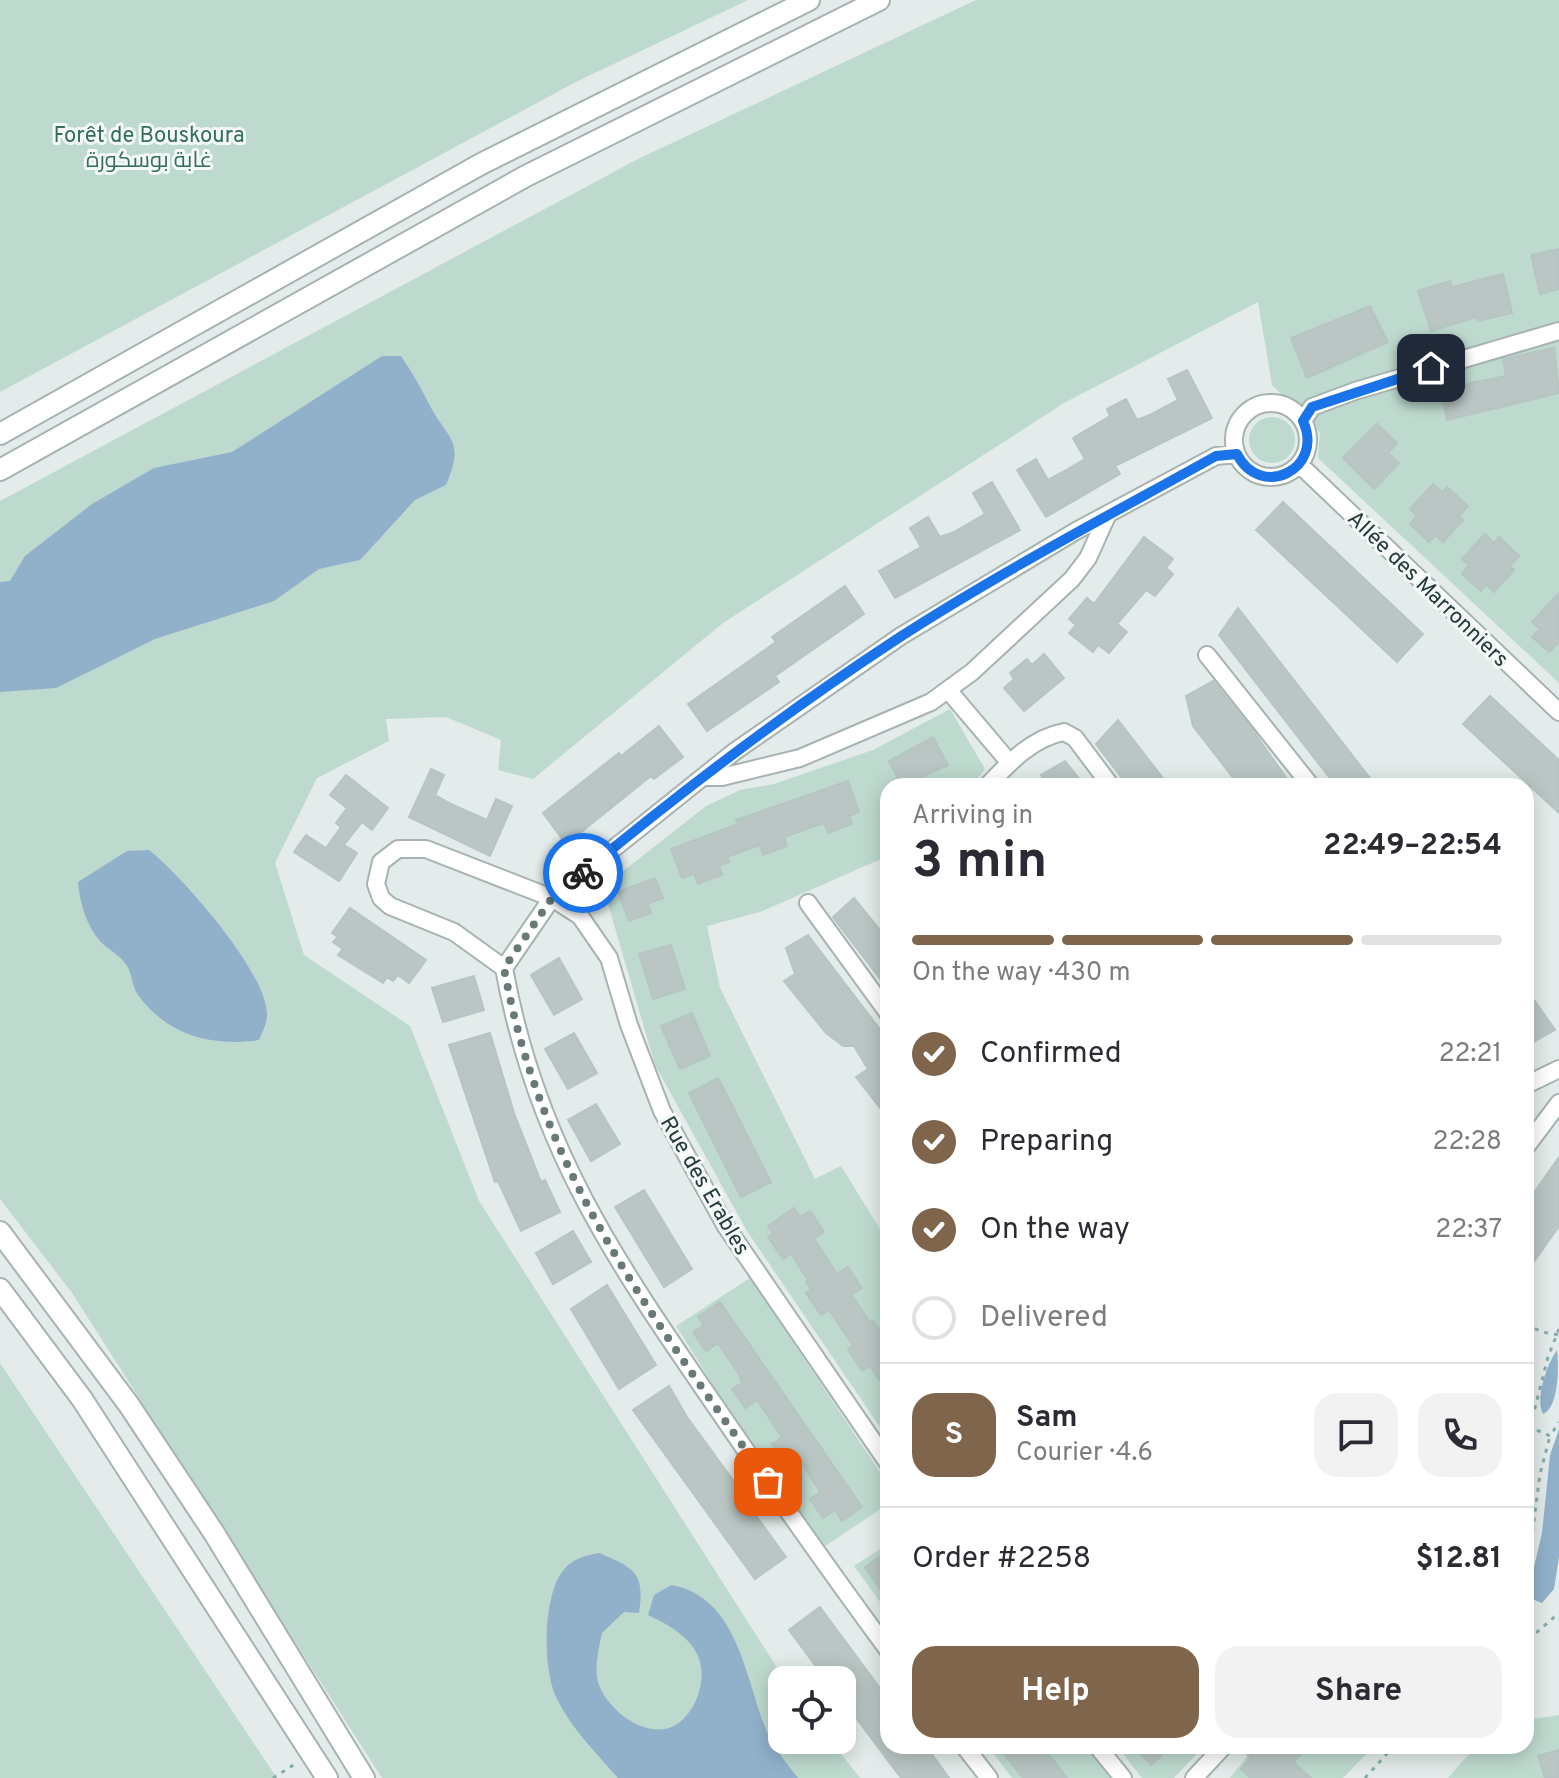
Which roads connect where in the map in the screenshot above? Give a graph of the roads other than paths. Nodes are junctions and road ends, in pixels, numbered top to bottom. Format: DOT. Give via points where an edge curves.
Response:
graph roads {
  1 [pos="809,0"];
  2 [pos="879,0"];
  3 [pos="1559,331"];
  4 [pos="1303,421"];
  5 [pos="0,434"];
  6 [pos="1237,454"];
  7 [pos="1299,464"];
  8 [pos="0,470"];
  9 [pos="1107,516"];
  10 [pos="1207,655"];
  11 [pos="948,690"];
  12 [pos="1559,712"];
  13 [pos="1009,762"];
  14 [pos="707,777"];
  15 [pos="994,778"];
  16 [pos="1105,778"];
  17 [pos="1305,778"];
  18 [pos="552,898"];
  19 [pos="808,903"];
  20 [pos="504,968"];
  21 [pos="880,1002"];
  22 [pos="1559,1069"];
  23 [pos="1534,1081"];
  24 [pos="1559,1103"];
  25 [pos="1534,1136"];
  26 [pos="0,1232"];
  27 [pos="0,1289"];
  28 [pos="880,1451"];
  29 [pos="880,1639"];
  30 [pos="970,1754"];
  31 [pos="1104,1754"];
  32 [pos="1216,1754"];
  33 [pos="327,1778"];
  34 [pos="364,1778"];
  35 [pos="989,1778"];
  36 [pos="1123,1778"];
  37 [pos="1194,1778"];
  1 -- 5 [label="street" via="481,164"];
  2 -- 8 [label="street" via="526,176"];
  3 -- 4 [label="street" via="1355,391 1312,407"];
  4 -- 6 [label="street" via="1279,404 1255,407 1238,425"];
  4 -- 7 [label="street" via="1308,443"];
  6 -- 7 [label="street" via="1247,468 1268,477"];
  6 -- 9 [label="street" via="1216,456"];
  7 -- 12 [label="street, Allée des Marronniers"];
  9 -- 11 [label="street" via="1072,579"];
  9 -- 14 [label="street" via="901,636 734,752"];
  10 -- 17 [label="street"];
  11 -- 13 [label="street"];
  11 -- 14 [label="street" via="914,712 800,758"];
  13 -- 15 [label="street"];
  13 -- 16 [label="street" via="1042,738 1064,732 1075,738"];
  14 -- 18 [label="street"];
  18 -- 20 [label="street"];
  18 -- 20 [label="street, Rue des Erables" via="426,849 398,849 381,862 376,884 390,906 454,932"];
  18 -- 28 [label="street, Rue des Erables" via="580,916 609,958 644,1067 696,1173 751,1265"];
  19 -- 21 [label="street"];
  20 -- 29 [label="street" via="524,1062 562,1161 625,1273"];
  22 -- 23 [label="street"];
  24 -- 25 [label="street"];
  26 -- 34 [label="street" via="129,1405"];
  27 -- 33 [label="street" via="82,1399"];
  30 -- 35 [label="street"];
  31 -- 36 [label="street"];
  32 -- 37 [label="street"];
}
